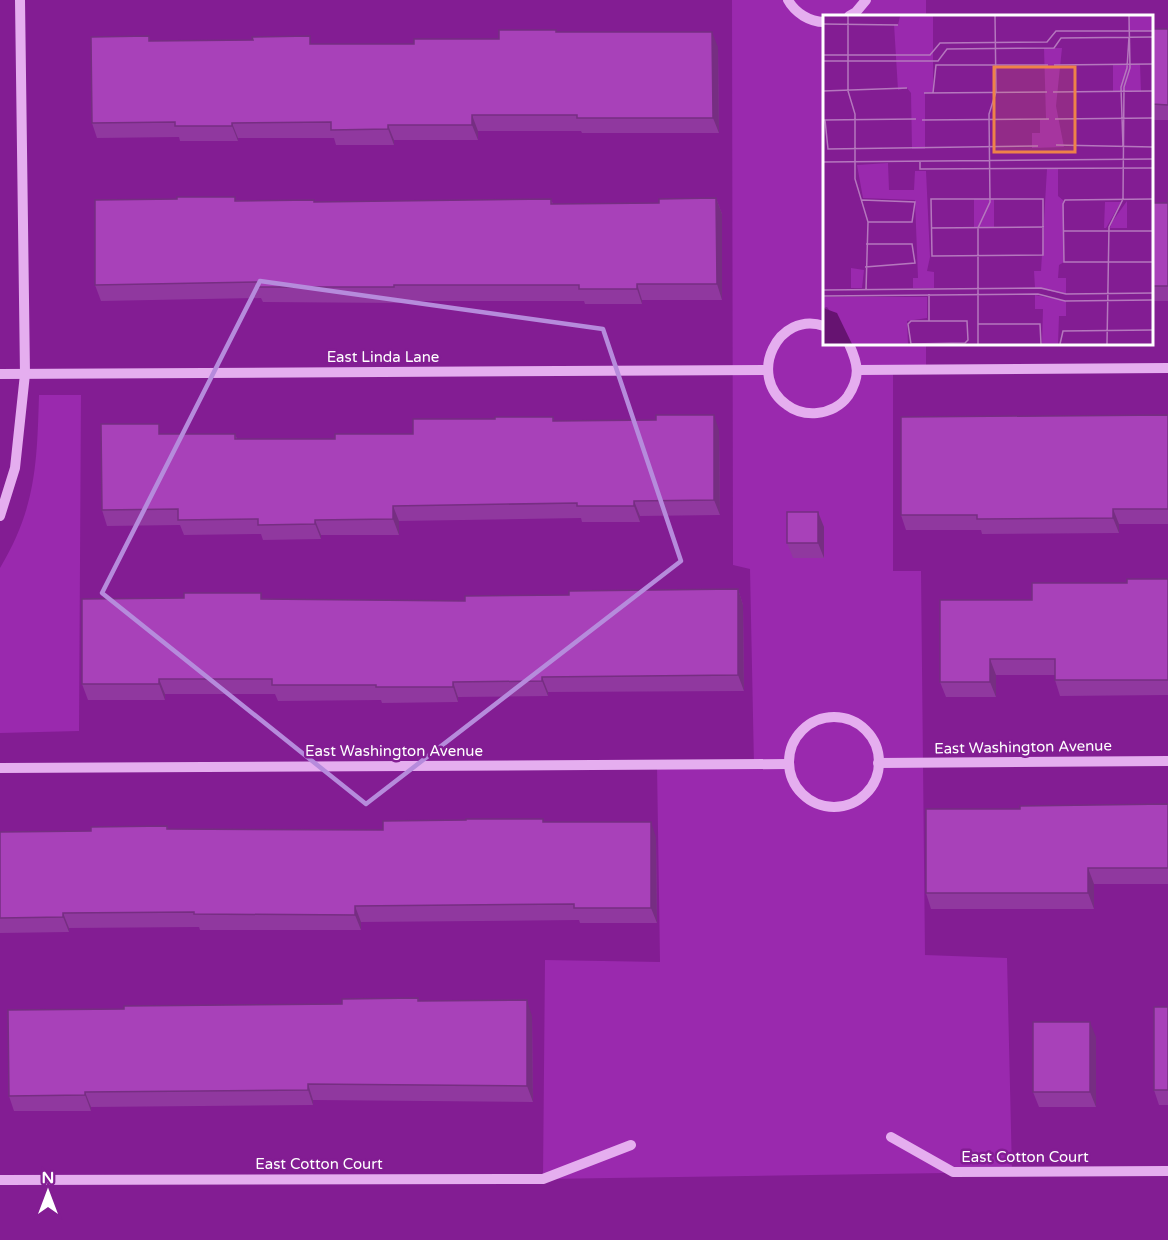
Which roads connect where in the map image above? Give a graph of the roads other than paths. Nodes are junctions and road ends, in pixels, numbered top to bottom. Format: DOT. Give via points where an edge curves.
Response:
graph roads {
  1 [pos="20,0"];
  2 [pos="788,0"];
  3 [pos="866,0"];
  4 [pos="851,15"];
  5 [pos="823,22"];
  6 [pos="823,326"];
  7 [pos="849,345"];
  8 [pos="1168,369"];
  9 [pos="767,370"];
  10 [pos="857,370"];
  11 [pos="0,374"];
  12 [pos="25,374"];
  13 [pos="0,516"];
  14 [pos="1168,761"];
  15 [pos="878,763"];
  16 [pos="788,764"];
  17 [pos="0,768"];
  18 [pos="891,1137"];
  19 [pos="631,1145"];
  20 [pos="1168,1171"];
  21 [pos="0,1180"];
  1 -- 12 [label="street"];
  2 -- 5 [label="street" via="803,16"];
  3 -- 4 [label="street"];
  6 -- 9 [label="street" via="803,325 787,332 774,345"];
  7 -- 10 [label="street"];
  8 -- 10 [label="street"];
  9 -- 10 [label="street" via="779,399 808,414 824,412 845,400"];
  9 -- 12 [label="street, East Linda Lane"];
  11 -- 12 [label="street, East Linda Lane"];
  12 -- 13 [label="street" via="15,468"];
  14 -- 15 [label="street, East Washington Avenue"];
  15 -- 16 [label="street" via="874,784 864,796 838,807 807,799 794,785"];
  15 -- 16 [label="street" via="870,734 856,722 840,717 822,718 805,726 792,742"];
  16 -- 17 [label="street, East Washington Avenue"];
  18 -- 20 [label="street, East Cotton Court" via="953,1172"];
  19 -- 21 [label="street, East Cotton Court" via="543,1179"];
}
